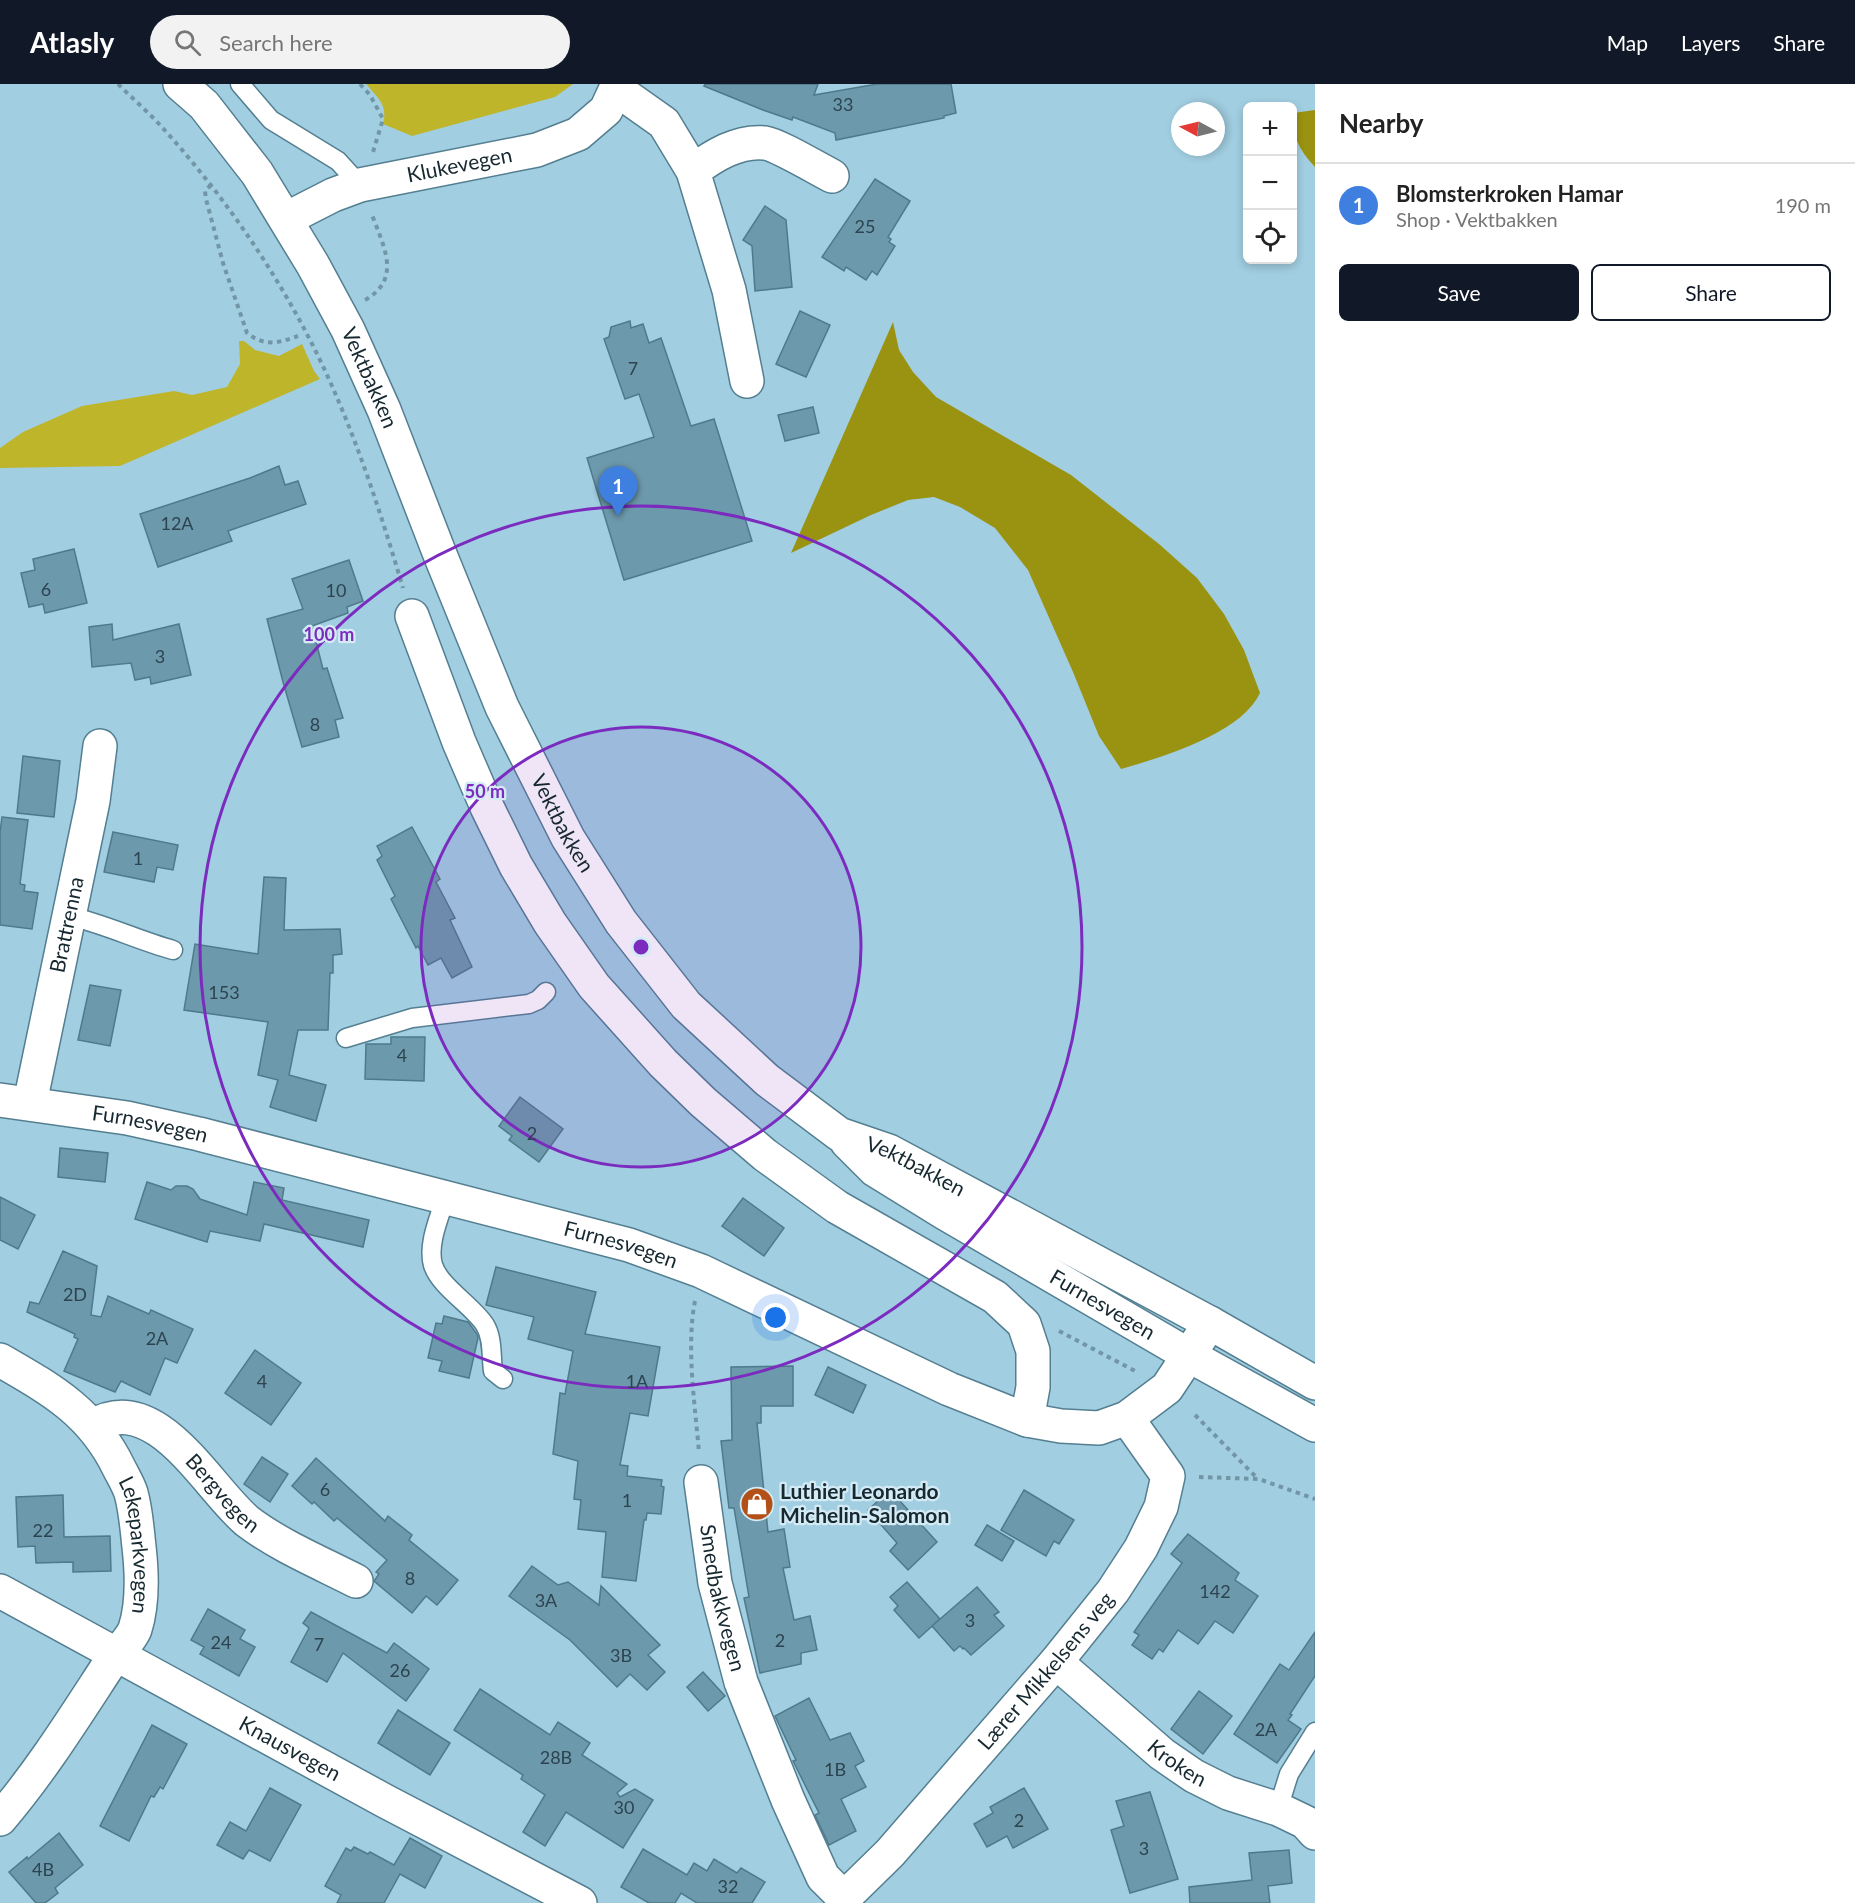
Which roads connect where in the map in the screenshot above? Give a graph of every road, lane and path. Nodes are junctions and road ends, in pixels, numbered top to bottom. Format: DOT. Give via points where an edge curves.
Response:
graph roads {
  1 [pos="118,84"];
  2 [pos="180,84"];
  3 [pos="240,84"];
  4 [pos="360,84"];
  5 [pos="617,87"];
  6 [pos="372,154"];
  7 [pos="693,171"];
  8 [pos="832,176"];
  9 [pos="211,185"];
  10 [pos="360,185"];
  11 [pos="286,219"];
  12 [pos="364,300"];
  13 [pos="298,336"];
  14 [pos="747,381"];
  15 [pos="412,616"];
  16 [pos="100,746"];
  17 [pos="69,916"];
  18 [pos="172,950"];
  19 [pos="546,992"];
  20 [pos="346,1038"];
  21 [pos="15,1102"];
  22 [pos="839,1134"];
  23 [pos="446,1196"];
  24 [pos="702,1271"];
  25 [pos="1210,1323"];
  26 [pos="1056,1329"];
  27 [pos="1190,1356"];
  28 [pos="0,1360"];
  29 [pos="1137,1372"];
  30 [pos="503,1379"];
  31 [pos="1315,1383"];
  32 [pos="1195,1415"];
  33 [pos="1127,1418"];
  34 [pos="1027,1420"];
  35 [pos="1315,1425"];
  36 [pos="93,1426"];
  37 [pos="1168,1476"];
  38 [pos="1259,1479"];
  39 [pos="701,1482"];
  40 [pos="1315,1499"];
  41 [pos="356,1581"];
  42 [pos="0,1591"];
  43 [pos="115,1655"];
  44 [pos="1056,1662"];
  45 [pos="1315,1732"];
  46 [pos="1278,1809"];
  47 [pos="0,1819"];
  48 [pos="1315,1833"];
  49 [pos="843,1901"];
  50 [pos="580,1903"];
  1 -- 9 [label="path" via="160,125"];
  2 -- 11 [label="street, Vektbakken" via="204,105 257,173"];
  3 -- 10 [label="lane" via="272,120 338,161"];
  4 -- 6 [label="path" via="383,119"];
  5 -- 7 [label="street, Klukevegen" via="664,123"];
  5 -- 10 [label="street, Klukevegen" via="606,110 578,134 537,150"];
  7 -- 8 [label="street" via="712,157 746,143 767,143"];
  7 -- 14 [label="street, Klukevegen" via="729,290"];
  9 -- 13 [label="path" via="205,191 206,199 247,333 266,343"];
  9 -- 15 [label="path" via="262,257 301,322 327,376 383,519"];
  10 -- 11 [label="street, Klukevegen"];
  10 -- 12 [label="path" via="388,267 376,294"];
  11 -- 22 [label="street, Vektbakken" via="348,330 380,400 502,707 568,838 621,922 686,1005 767,1080"];
  15 -- 34 [label="street" via="459,742 506,846 550,923 594,986 663,1063 765,1155 837,1207 995,1297 1024,1324 1033,1351 1033,1387"];
  16 -- 17 [label="street, Brattrenna"];
  17 -- 18 [label="lane"];
  17 -- 21 [label="street, Brattrenna"];
  19 -- 20 [label="lane" via="530,1004 412,1018"];
  21 -- 23 [label="street, Furnesvegen" via="199,1134"];
  22 -- 25 [label="street, Vektbakken" via="889,1151"];
  22 -- 27 [label="street, Furnesvegen" via="875,1170"];
  23 -- 24 [label="street, Furnesvegen" via="629,1245"];
  23 -- 30 [label="lane" via="432,1253 434,1266 485,1326 493,1371"];
  24 -- 34 [label="street, Furnesvegen" via="949,1389"];
  24 -- 39 [label="path" via="693,1315 693,1382"];
  25 -- 27 [label="street, Furnesvegen"];
  25 -- 31 [label="street"];
  26 -- 29 [label="path"];
  27 -- 33 [label="street, Furnesvegen" via="1167,1388"];
  27 -- 35 [label="street, Furnesvegen"];
  28 -- 36 [label="street, Lekeparkvegen" via="45,1386"];
  32 -- 38 [label="path"];
  33 -- 34 [label="street, Furnesvegen" via="1099,1428"];
  33 -- 37 [label="street"];
  36 -- 41 [label="street, Bergvegen" via="104,1419 120,1417 156,1428 178,1444 248,1521"];
  36 -- 43 [label="street, Lekeparkvegen" via="115,1458 130,1491 140,1559 141,1595 134,1630"];
  37 -- 38 [label="path"];
  37 -- 44 [label="street, Lærer Mikkelsens veg" via="1161,1507 1141,1548 1113,1591"];
  38 -- 40 [label="path"];
  39 -- 49 [label="street, Smedbakkvegen" via="715,1583 741,1682 823,1877"];
  42 -- 43 [label="street, Knausvegen"];
  43 -- 47 [label="street, Lekeparkvegen" via="40,1769"];
  43 -- 50 [label="street, Knausvegen"];
  44 -- 46 [label="street, Kroken" via="1154,1747 1194,1776 1228,1793"];
  44 -- 49 [label="street, Lærer Mikkelsens veg" via="890,1853"];
  45 -- 46 [label="lane" via="1289,1774"];
  46 -- 48 [label="street, Kroken" via="1305,1822"];
}
